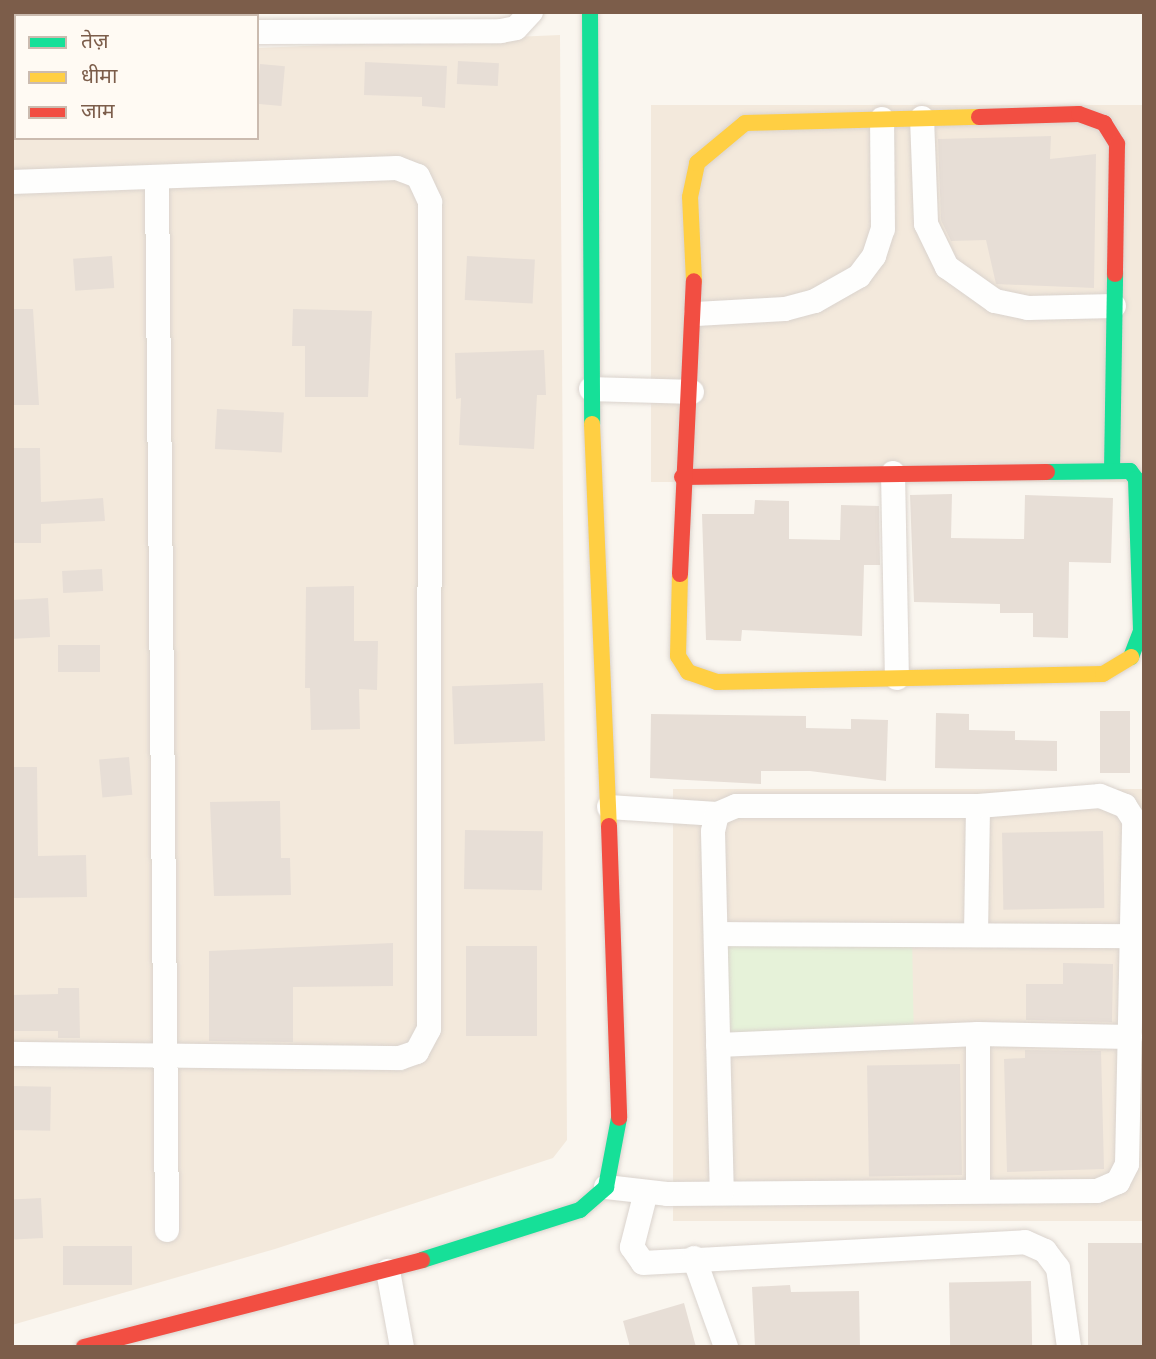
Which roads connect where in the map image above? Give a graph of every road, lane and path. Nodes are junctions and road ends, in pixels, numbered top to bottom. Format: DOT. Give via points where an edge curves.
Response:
graph roads {
  1 [pos="531,12"];
  2 [pos="590,12"];
  3 [pos="303,22"];
  4 [pos="259,32"];
  5 [pos="922,118"];
  6 [pos="882,119"];
  7 [pos="157,180"];
  8 [pos="12,181"];
  9 [pos="1114,306"];
  10 [pos="696,314"];
  11 [pos="592,389"];
  12 [pos="692,392"];
  13 [pos="1112,471"];
  14 [pos="893,473"];
  15 [pos="682,477"];
  16 [pos="897,678"];
  17 [pos="978,806"];
  18 [pos="609,807"];
  19 [pos="717,814"];
  20 [pos="716,934"];
  21 [pos="976,935"];
  22 [pos="1132,936"];
  23 [pos="978,1034"];
  24 [pos="1130,1037"];
  25 [pos="718,1045"];
  26 [pos="169,1053"];
  27 [pos="12,1054"];
  28 [pos="606,1187"];
  29 [pos="978,1191"];
  30 [pos="646,1192"];
  31 [pos="722,1193"];
  32 [pos="167,1230"];
  33 [pos="694,1258"];
  34 [pos="388,1270"];
  35 [pos="84,1347"];
  36 [pos="402,1347"];
  37 [pos="726,1347"];
  38 [pos="1069,1347"];
  1 -- 3 [label="street" via="516,27 500,31"];
  2 -- 11 [label="street"];
  3 -- 4 [label="street"];
  5 -- 6 [label="street"];
  5 -- 9 [label="street" via="926,224 947,267 995,301 1028,308"];
  5 -- 9 [label="street" via="1079,114 1104,123 1117,144"];
  6 -- 10 [label="street" via="883,229 874,256 859,276 815,301 785,309"];
  6 -- 10 [label="street" via="745,123 697,163 690,197"];
  7 -- 8 [label="street"];
  7 -- 26 [label="street"];
  7 -- 26 [label="street" via="397,168 418,176 430,202 429,1029 417,1052 400,1058"];
  9 -- 13 [label="street"];
  10 -- 12 [label="street"];
  11 -- 12 [label="street"];
  11 -- 18 [label="street"];
  12 -- 15 [label="street"];
  13 -- 14 [label="street"];
  13 -- 16 [label="street" via="1130,471 1136,479 1141,631 1137,650 1124,666 1103,674"];
  14 -- 15 [label="street"];
  14 -- 16 [label="street"];
  15 -- 16 [label="street" via="678,656 688,672 716,682"];
  17 -- 19 [label="street" via="736,806"];
  17 -- 21 [label="street"];
  17 -- 22 [label="street" via="1100,796 1125,806 1134,820"];
  18 -- 19 [label="street"];
  18 -- 28 [label="street" via="621,1109"];
  19 -- 20 [label="street"];
  20 -- 21 [label="street"];
  20 -- 25 [label="street"];
  21 -- 22 [label="street"];
  22 -- 24 [label="street"];
  23 -- 24 [label="street"];
  23 -- 25 [label="street"];
  23 -- 29 [label="street"];
  24 -- 29 [label="street" via="1127,1164 1118,1182 1097,1191"];
  25 -- 31 [label="street"];
  26 -- 27 [label="street"];
  26 -- 32 [label="street"];
  28 -- 30 [label="street"];
  28 -- 34 [label="street" via="580,1210"];
  29 -- 31 [label="street"];
  30 -- 31 [label="street"];
  30 -- 33 [label="street" via="632,1247 635,1257 660,1265"];
  33 -- 37 [label="street"];
  33 -- 38 [label="street" via="1025,1242 1045,1251 1058,1268"];
  34 -- 35 [label="street"];
  34 -- 36 [label="street"];
}
